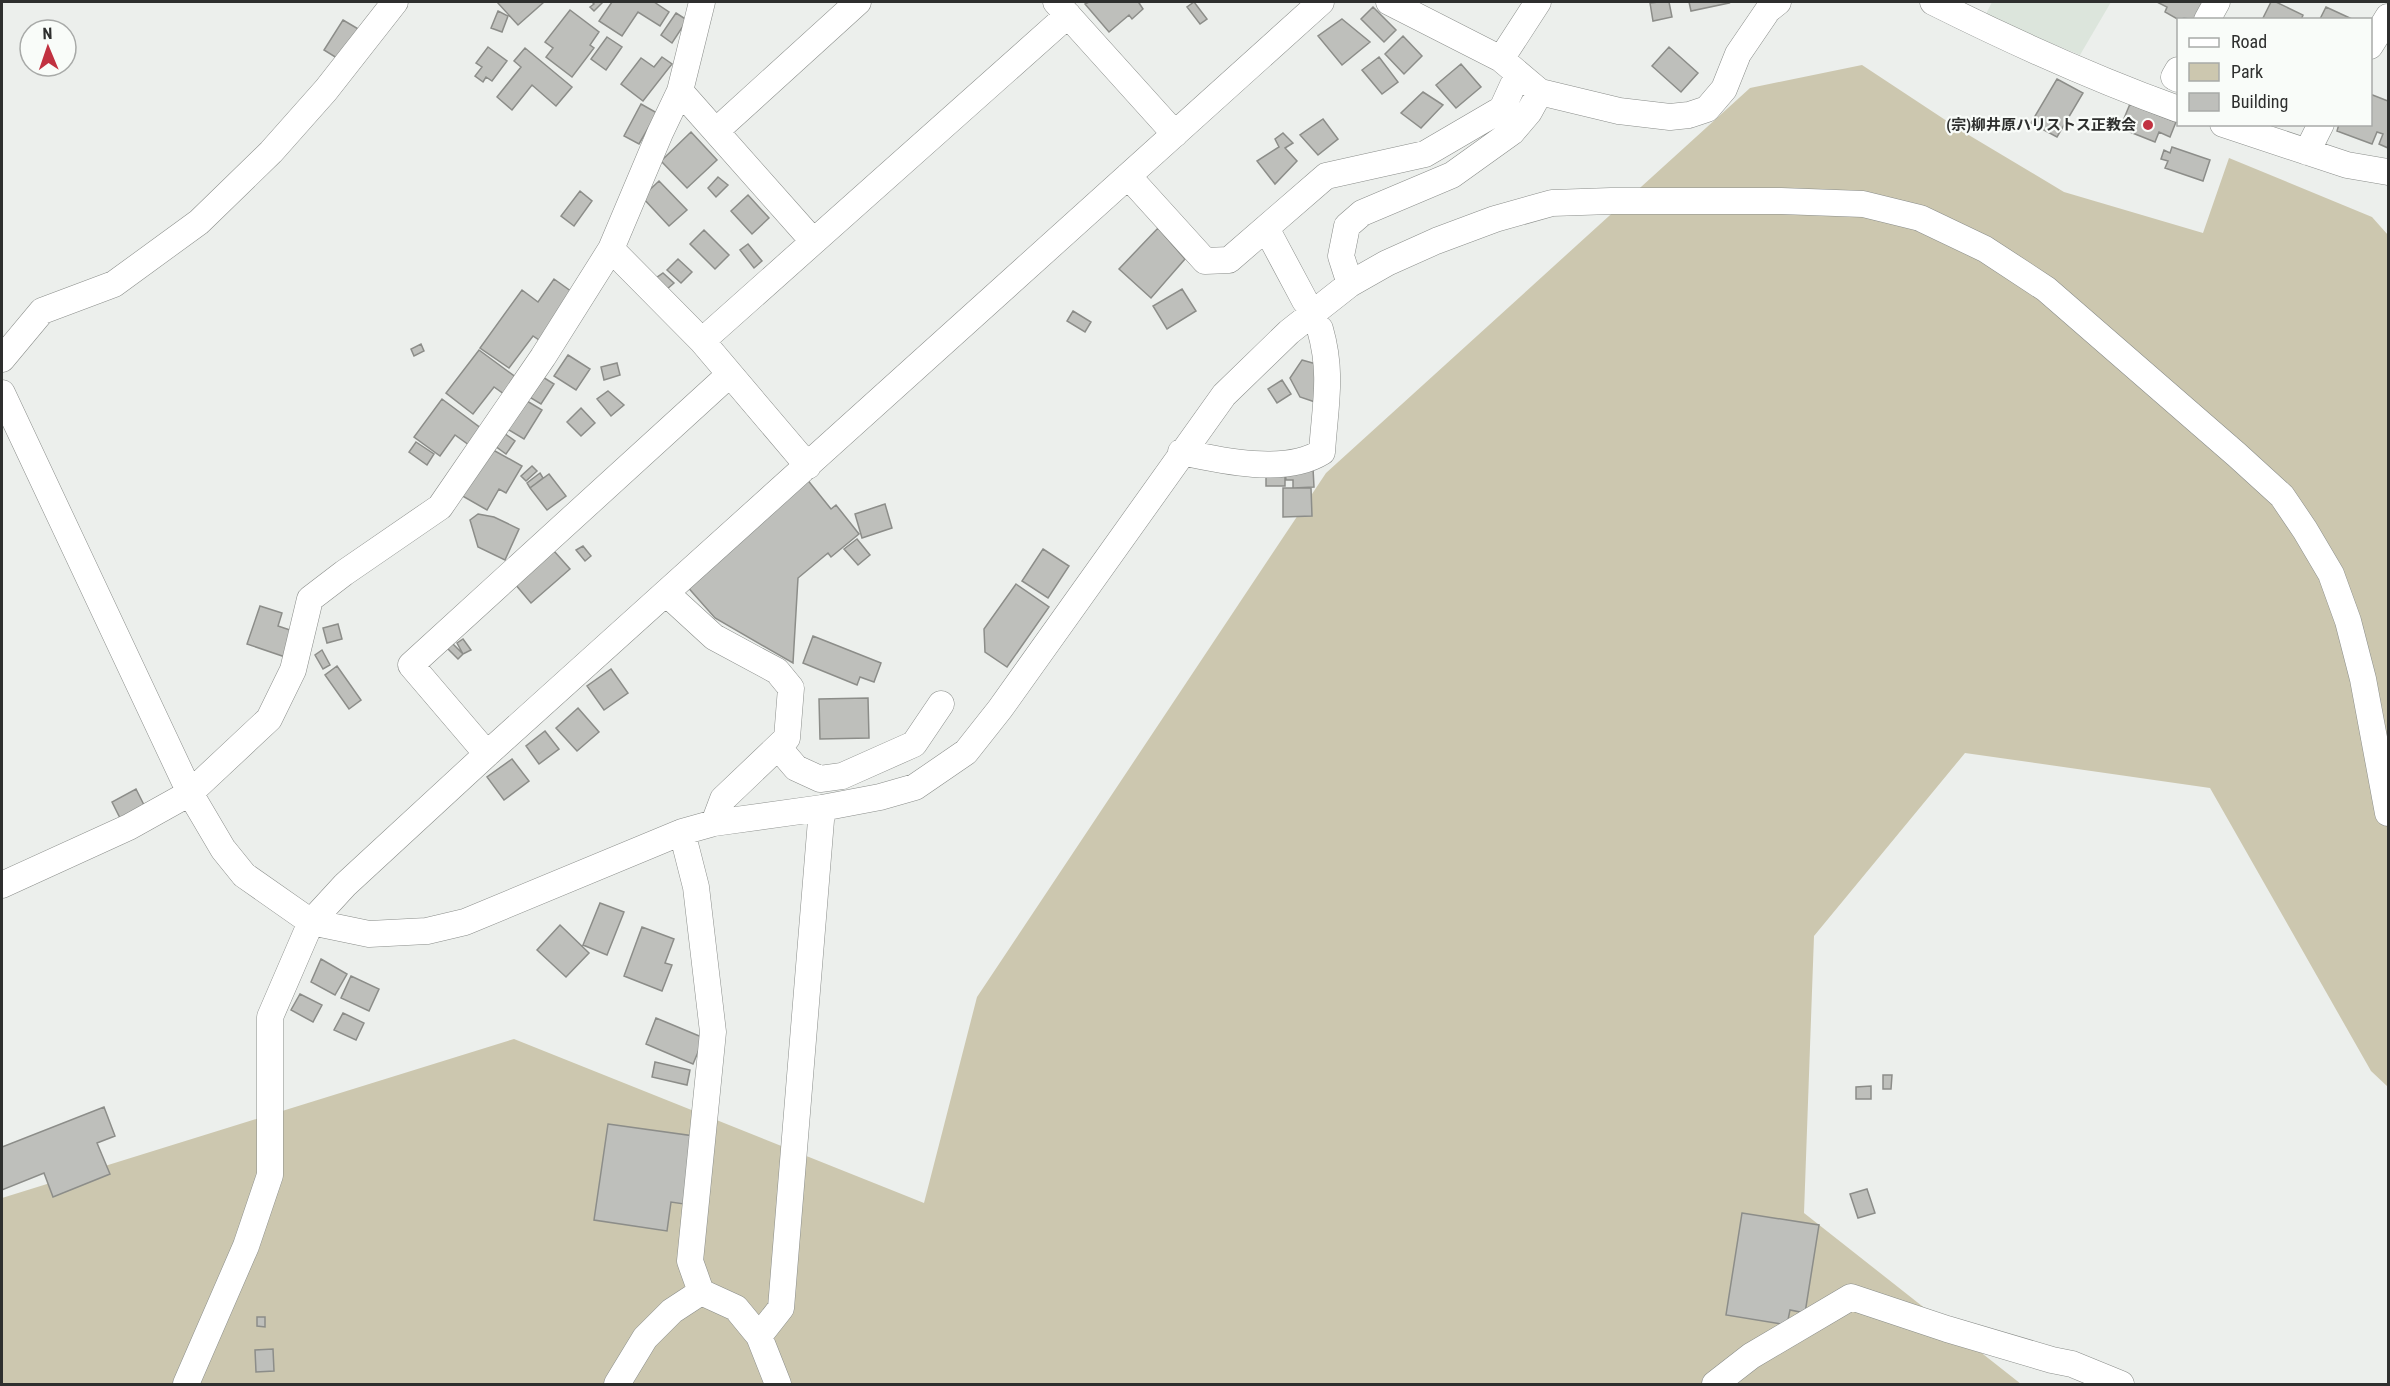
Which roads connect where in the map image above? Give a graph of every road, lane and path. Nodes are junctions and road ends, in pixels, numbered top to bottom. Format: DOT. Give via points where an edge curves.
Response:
graph roads {
  1 [pos="395,2"];
  2 [pos="702,2"];
  3 [pos="858,2"];
  4 [pos="1321,2"];
  5 [pos="1389,2"];
  6 [pos="1538,2"];
  7 [pos="1778,2"];
  8 [pos="1934,2"];
  9 [pos="2217,2"];
  10 [pos="1062,8"];
  11 [pos="2388,17"];
  12 [pos="2208,18"];
  13 [pos="2372,43"];
  14 [pos="1510,67"];
  15 [pos="680,91"];
  16 [pos="1540,92"];
  17 [pos="2177,109"];
  18 [pos="2229,126"];
  19 [pos="2316,126"];
  20 [pos="716,131"];
  21 [pos="1175,134"];
  22 [pos="2307,152"];
  23 [pos="2388,172"];
  24 [pos="1128,176"];
  25 [pos="1266,228"];
  26 [pos="813,241"];
  27 [pos="611,249"];
  28 [pos="1350,284"];
  29 [pos="1305,301"];
  30 [pos="1320,329"];
  31 [pos="702,342"];
  32 [pos="2,359"];
  33 [pos="730,374"];
  34 [pos="2,393"];
  35 [pos="1181,452"];
  36 [pos="808,466"];
  37 [pos="666,593"];
  38 [pos="941,704"];
  39 [pos="778,747"];
  40 [pos="487,754"];
  41 [pos="190,793"];
  42 [pos="822,808"];
  43 [pos="2388,813"];
  44 [pos="714,823"];
  45 [pos="682,832"];
  46 [pos="2,885"];
  47 [pos="311,922"];
  48 [pos="701,1292"];
  49 [pos="759,1336"];
  50 [pos="186,1384"];
  51 [pos="617,1384"];
  52 [pos="778,1384"];
  53 [pos="1715,1384"];
  54 [pos="2121,1384"];
  1 -- 32 [label="street" via="271,152 199,222 114,284 42,311"];
  2 -- 15 [label="street"];
  3 -- 20 [label="street"];
  4 -- 21 [label="street"];
  5 -- 14 [label="street"];
  6 -- 14 [label="street"];
  7 -- 16 [label="street" via="1768,10 1738,54 1724,89 1707,109 1670,117 1619,111"];
  8 -- 17 [label="street" via="2068,65"];
  9 -- 12 [label="street"];
  10 -- 21 [label="street"];
  10 -- 26 [label="street"];
  11 -- 13 [label="street"];
  14 -- 16 [label="street"];
  14 -- 25 [label="street" via="1502,109 1425,154 1326,176"];
  15 -- 20 [label="street"];
  15 -- 27 [label="street"];
  16 -- 28 [label="street" via="1512,132 1452,175 1362,213 1347,226 1341,256"];
  18 -- 22 [label="street"];
  19 -- 22 [label="street"];
  20 -- 26 [label="street"];
  21 -- 24 [label="street"];
  22 -- 23 [label="street" via="2347,165"];
  24 -- 25 [label="street" via="1205,261 1229,260"];
  24 -- 36 [label="street"];
  25 -- 29 [label="street"];
  26 -- 31 [label="street"];
  27 -- 31 [label="street"];
  27 -- 41 [label="street" via="440,507 310,599 293,670 269,719"];
  28 -- 35 [label="street" via="1289,332 1224,394"];
  28 -- 43 [label="street" via="1436,241 1552,203 1863,204 1920,218 1984,249 2046,289 2282,496 2331,574 2348,621"];
  30 -- 35 [label="street" via="1329,374 1322,452 1310,459 1259,465"];
  31 -- 33 [label="street"];
  33 -- 36 [label="street"];
  33 -- 40 [label="street" via="411,665"];
  34 -- 41 [label="street"];
  35 -- 42 [label="street" via="966,752 915,787"];
  36 -- 37 [label="street"];
  37 -- 39 [label="street" via="714,637 777,671 791,688 787,738"];
  37 -- 40 [label="street"];
  38 -- 39 [label="street" via="914,744 842,776 820,779 796,768"];
  39 -- 44 [label="street" via="723,799"];
  40 -- 47 [label="street" via="345,885"];
  41 -- 46 [label="street" via="129,827"];
  41 -- 47 [label="street" via="223,849 244,875"];
  42 -- 44 [label="street"];
  42 -- 49 [label="street" via="781,1308"];
  44 -- 45 [label="street"];
  45 -- 47 [label="street" via="465,922 427,932 369,934"];
  45 -- 48 [label="street" via="696,887 712,1032 690,1261"];
  47 -- 50 [label="street" via="270,1017 270,1175 246,1246"];
  48 -- 49 [label="street" via="736,1308"];
  48 -- 51 [label="street" via="672,1311 645,1338"];
  49 -- 52 [label="street"];
  53 -- 54 [label="street" via="1751,1356 1851,1297 2072,1364"];
}
